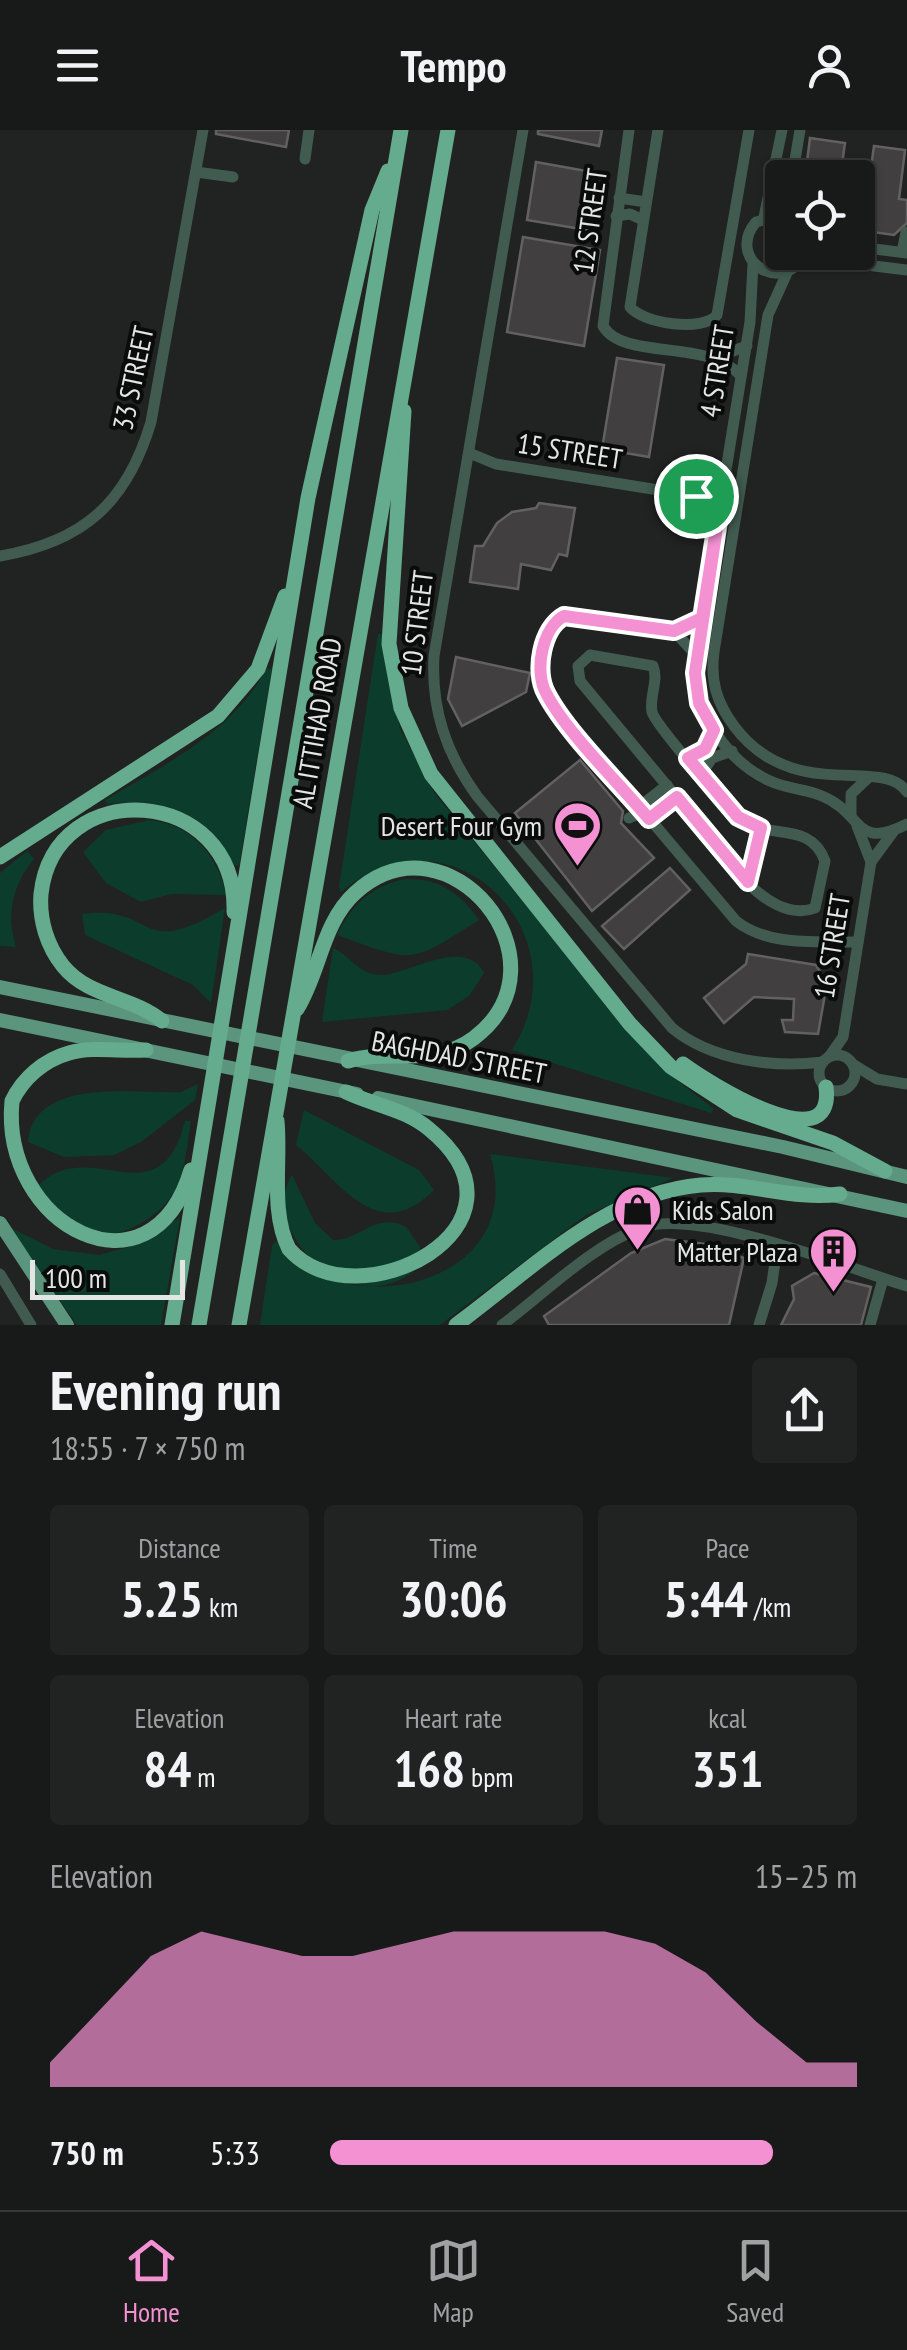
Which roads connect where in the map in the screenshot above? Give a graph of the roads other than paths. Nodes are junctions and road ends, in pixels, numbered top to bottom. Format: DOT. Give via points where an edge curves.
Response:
graph roads {
  1 [pos="203,130"];
  2 [pos="309,130"];
  3 [pos="401,130"];
  4 [pos="448,130"];
  5 [pos="523,130"];
  6 [pos="629,130"];
  7 [pos="658,130"];
  8 [pos="748,130"];
  9 [pos="766,130"];
  10 [pos="800,130"];
  11 [pos="781,134"];
  12 [pos="395,158"];
  13 [pos="305,159"];
  14 [pos="795,160"];
  15 [pos="196,172"];
  16 [pos="233,178"];
  17 [pos="618,198"];
  18 [pos="646,202"];
  19 [pos="616,216"];
  20 [pos="764,217"];
  21 [pos="643,220"];
  22 [pos="904,243"];
  23 [pos="875,246"];
  24 [pos="753,264"];
  25 [pos="875,266"];
  26 [pos="907,270"];
  27 [pos="787,272"];
  28 [pos="746,346"];
  29 [pos="716,357"];
  30 [pos="742,376"];
  31 [pos="402,382"];
  32 [pos="468,453"];
  33 [pos="496,464"];
  34 [pos="466,467"];
  35 [pos="724,481"];
  36 [pos="696,496"];
  37 [pos="718,517"];
  38 [pos="298,554"];
  39 [pos="0,556"];
  40 [pos="702,618"];
  41 [pos="674,631"];
  42 [pos="696,655"];
  43 [pos="714,730"];
  44 [pos="732,750"];
  45 [pos="688,758"];
  46 [pos="702,774"];
  47 [pos="869,777"];
  48 [pos="667,786"];
  49 [pos="905,787"];
  50 [pos="677,797"];
  51 [pos="637,815"];
  52 [pos="855,822"];
  53 [pos="902,826"];
  54 [pos="761,828"];
  55 [pos="0,857"];
  56 [pos="871,862"];
  57 [pos="748,882"];
  58 [pos="857,948"];
  59 [pos="228,973"];
  60 [pos="0,987"];
  61 [pos="618,1008"];
  62 [pos="292,1016"];
  63 [pos="0,1020"];
  64 [pos="168,1022"];
  65 [pos="843,1038"];
  66 [pos="146,1050"];
  67 [pos="826,1059"];
  68 [pos="348,1061"];
  69 [pos="852,1063"];
  70 [pos="804,1067"];
  71 [pos="876,1079"];
  72 [pos="823,1083"];
  73 [pos="907,1084"];
  74 [pos="849,1087"];
  75 [pos="346,1092"];
  76 [pos="275,1102"];
  77 [pos="206,1123"];
  78 [pos="3,1169"];
  79 [pos="885,1172"];
  80 [pos="907,1177"];
  81 [pos="840,1194"];
  82 [pos="907,1211"];
  83 [pos="32,1217"];
  84 [pos="0,1223"];
  85 [pos="776,1246"];
  86 [pos="790,1251"];
  87 [pos="437,1271"];
  88 [pos="0,1274"];
  89 [pos="884,1279"];
  90 [pos="772,1283"];
  91 [pos="907,1286"];
  92 [pos="338,1292"];
  93 [pos="761,1323"];
  94 [pos="31,1325"];
  95 [pos="67,1325"];
  96 [pos="172,1325"];
  97 [pos="199,1325"];
  98 [pos="239,1325"];
  99 [pos="456,1325"];
  100 [pos="502,1325"];
  101 [pos="871,1325"];
  1 -- 15 [label="street, 33 STREET"];
  2 -- 13 [label="street"];
  3 -- 12 [label="highway, AL ITTIHAD ROAD"];
  4 -- 31 [label="highway, AL ITTIHAD ROAD"];
  5 -- 32 [label="street, 10 STREET"];
  6 -- 17 [label="street, 12 STREET"];
  7 -- 18 [label="street"];
  8 -- 21 [label="street" via="718,310 710,323 634,313 630,301"];
  9 -- 11 [label="street"];
  10 -- 14 [label="street"];
  11 -- 20 [label="street"];
  12 -- 38 [label="highway" via="372,210"];
  12 -- 97 [label="highway, AL ITTIHAD ROAD"];
  15 -- 16 [label="street"];
  15 -- 39 [label="street, 33 STREET" via="141,457 98,516 34,550"];
  17 -- 18 [label="street"];
  17 -- 19 [label="street, 12 STREET"];
  18 -- 21 [label="street"];
  19 -- 21 [label="street"];
  19 -- 29 [label="street, 12 STREET" via="602,319 606,332 618,340"];
  20 -- 24 [label="street, 4 STREET" via="746,238"];
  22 -- 23 [label="street"];
  24 -- 27 [label="street" via="772,274"];
  24 -- 28 [label="street, 4 STREET"];
  25 -- 26 [label="street"];
  27 -- 47 [label="street, 4 STREET" via="768,315 713,682 736,729 774,763 811,774"];
  28 -- 29 [label="street"];
  28 -- 30 [label="street, 4 STREET"];
  29 -- 30 [label="street"];
  30 -- 35 [label="street, 4 STREET"];
  31 -- 61 [label="highway" via="388,622 402,708 444,794"];
  31 -- 62 [label="highway, AL ITTIHAD ROAD"];
  32 -- 33 [label="street"];
  32 -- 34 [label="street, 10 STREET"];
  33 -- 34 [label="street"];
  33 -- 36 [label="street, 15 STREET"];
  34 -- 70 [label="street, 10 STREET" via="433,670 442,730 460,771 672,1028 708,1050"];
  35 -- 36 [label="street"];
  35 -- 37 [label="street, 4 STREET"];
  36 -- 37 [label="street"];
  37 -- 40 [label="street, 4 STREET"];
  38 -- 55 [label="highway" via="271,642 230,705"];
  38 -- 59 [label="highway"];
  40 -- 41 [label="street"];
  40 -- 42 [label="street, 4 STREET"];
  41 -- 42 [label="street"];
  41 -- 51 [label="street" via="568,616 552,625 544,650 540,677 546,694"];
  42 -- 43 [label="street, 4 STREET" via="695,686"];
  43 -- 44 [label="street, 4 STREET"];
  43 -- 45 [label="street" via="705,749"];
  44 -- 46 [label="street" via="712,758"];
  44 -- 52 [label="street, 4 STREET" via="768,780 821,796"];
  45 -- 46 [label="street"];
  45 -- 48 [label="street" via="653,715 653,666 582,660 580,681"];
  46 -- 54 [label="street" via="738,817"];
  47 -- 49 [label="street, 4 STREET" via="885,775"];
  47 -- 52 [label="street" via="851,794"];
  48 -- 50 [label="street"];
  48 -- 51 [label="street"];
  50 -- 51 [label="street"];
  50 -- 57 [label="street"];
  51 -- 58 [label="street" via="743,927"];
  52 -- 53 [label="street" via="870,834"];
  52 -- 56 [label="street"];
  53 -- 56 [label="street"];
  54 -- 57 [label="street"];
  54 -- 57 [label="street" via="804,835 821,850 819,900 812,910 786,908"];
  56 -- 58 [label="street, 16 STREET"];
  58 -- 65 [label="street, 16 STREET"];
  59 -- 64 [label="highway" via="234,892 207,838 182,818 143,809 99,816 78,829 60,846 44,878 41,911 49,943 84,984"];
  59 -- 77 [label="highway"];
  60 -- 64 [label="main road, BAGHDAD STREET"];
  61 -- 72 [label="highway" via="700,1076 775,1114 797,1120 818,1115 825,1108"];
  61 -- 79 [label="highway" via="656,1054 704,1091 754,1118 846,1149"];
  62 -- 68 [label="highway" via="337,914 365,884 404,871 432,871 476,892 500,922 508,950 506,990 492,1019 474,1038 437,1055"];
  62 -- 76 [label="highway, AL ITTIHAD ROAD"];
  63 -- 66 [label="main road, BAGHDAD STREET"];
  64 -- 68 [label="main road, BAGHDAD STREET"];
  65 -- 67 [label="street"];
  65 -- 69 [label="street"];
  66 -- 75 [label="main road, BAGHDAD STREET"];
  66 -- 78 [label="highway" via="84,1050 38,1069 5,1116"];
  67 -- 69 [label="street" via="840,1055"];
  67 -- 70 [label="street"];
  67 -- 72 [label="street"];
  68 -- 79 [label="main road, BAGHDAD STREET"];
  69 -- 71 [label="street"];
  69 -- 74 [label="street"];
  70 -- 72 [label="street"];
  71 -- 73 [label="street"];
  71 -- 74 [label="street"];
  72 -- 74 [label="street" via="835,1091"];
  75 -- 81 [label="main road, BAGHDAD STREET"];
  75 -- 87 [label="highway" via="418,1121 456,1161 465,1212 453,1250"];
  76 -- 92 [label="highway" via="284,1238 299,1265"];
  76 -- 98 [label="highway, AL ITTIHAD ROAD"];
  77 -- 83 [label="highway" via="181,1194 150,1226 117,1239 82,1241"];
  77 -- 96 [label="highway"];
  79 -- 80 [label="main road, BAGHDAD STREET"];
  81 -- 82 [label="main road, BAGHDAD STREET"];
  81 -- 99 [label="highway" via="718,1184 656,1193 598,1220"];
  84 -- 95 [label="main road"];
  85 -- 86 [label="street"];
  85 -- 90 [label="street"];
  85 -- 100 [label="street" via="696,1222 641,1228"];
  86 -- 89 [label="street"];
  86 -- 90 [label="street"];
  88 -- 94 [label="street"];
  89 -- 91 [label="street"];
  89 -- 101 [label="street"];
  90 -- 93 [label="street"];
}
